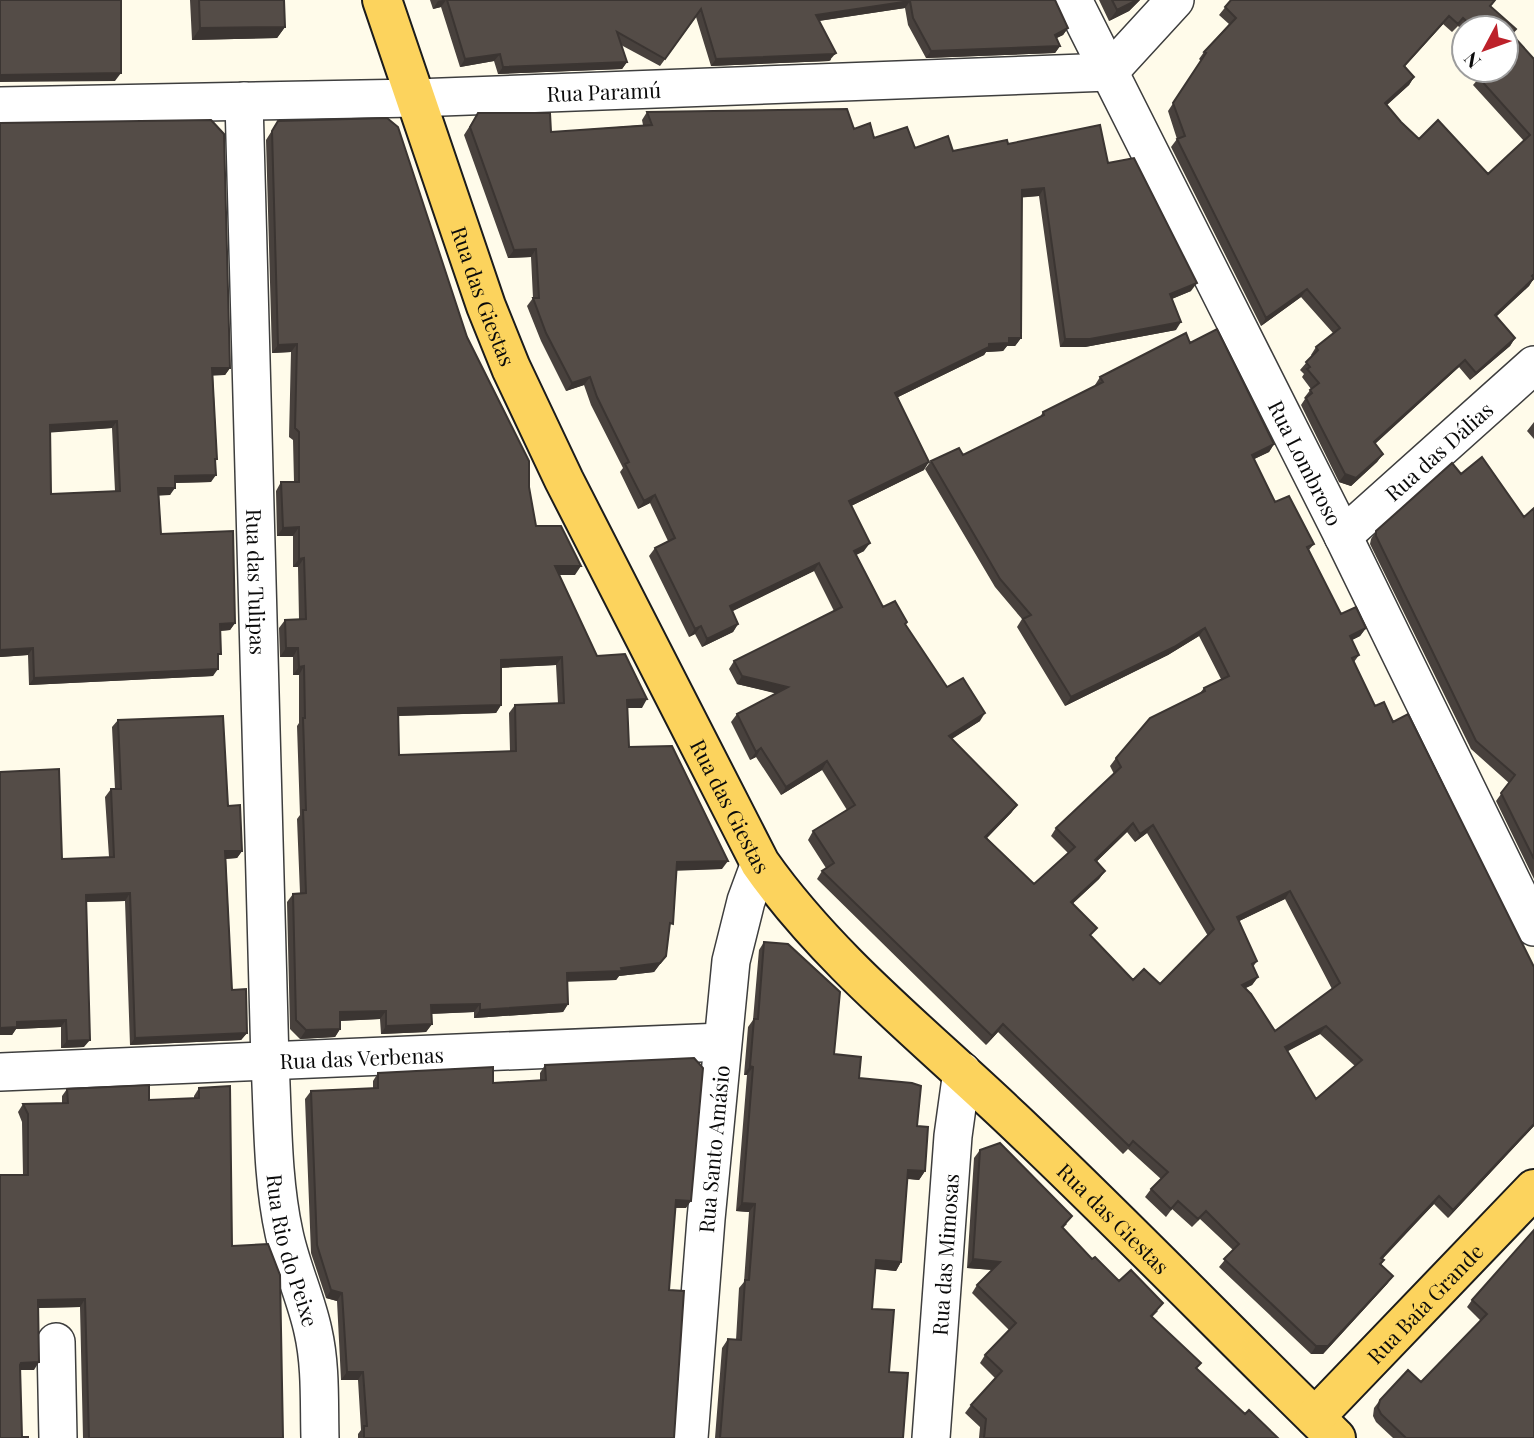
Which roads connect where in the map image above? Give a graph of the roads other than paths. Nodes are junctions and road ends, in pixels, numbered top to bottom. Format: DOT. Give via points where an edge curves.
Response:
graph roads {
  1 [pos="382,0"];
  2 [pos="1073,0"];
  3 [pos="1175,0"];
  4 [pos="1109,72"];
  5 [pos="415,98"];
  6 [pos="244,101"];
  7 [pos="0,106"];
  8 [pos="1534,365"];
  9 [pos="1343,536"];
  10 [pos="760,863"];
  11 [pos="1534,926"];
  12 [pos="723,1042"];
  13 [pos="270,1062"];
  14 [pos="962,1071"];
  15 [pos="0,1072"];
  16 [pos="1534,1189"];
  17 [pos="56,1342"];
  18 [pos="1326,1428"];
  19 [pos="58,1438"];
  20 [pos="320,1438"];
  21 [pos="689,1438"];
  22 [pos="931,1438"];
  1 -- 5 [label="main road, Rua das Giestas"];
  2 -- 4 [label="street, Rua Lombroso"];
  3 -- 4 [label="street"];
  4 -- 5 [label="street, Rua Paramú"];
  4 -- 9 [label="street, Rua Lombroso"];
  5 -- 6 [label="street, Rua Paramú"];
  5 -- 10 [label="main road, Rua das Giestas" via="511,368"];
  6 -- 7 [label="street, Rua Paramú"];
  6 -- 13 [label="street, Rua das Tulipas"];
  8 -- 9 [label="street, Rua das Dálias"];
  9 -- 11 [label="street, Rua Lombroso"];
  10 -- 12 [label="street, Rua Santo Amásio" via="731,961"];
  10 -- 14 [label="main road, Rua das Giestas" via="818,936"];
  12 -- 13 [label="street, Rua das Verbenas"];
  12 -- 21 [label="street, Rua Santo Amásio"];
  13 -- 15 [label="street, Rua das Verbenas"];
  13 -- 20 [label="street, Rua Rio do Peixe" via="278,1190 296,1281 313,1331"];
  14 -- 18 [label="main road, Rua das Giestas"];
  14 -- 22 [label="street, Rua das Mimosas"];
  16 -- 18 [label="main road, Rua Baía Grande"];
  17 -- 19 [label="street"];
}
